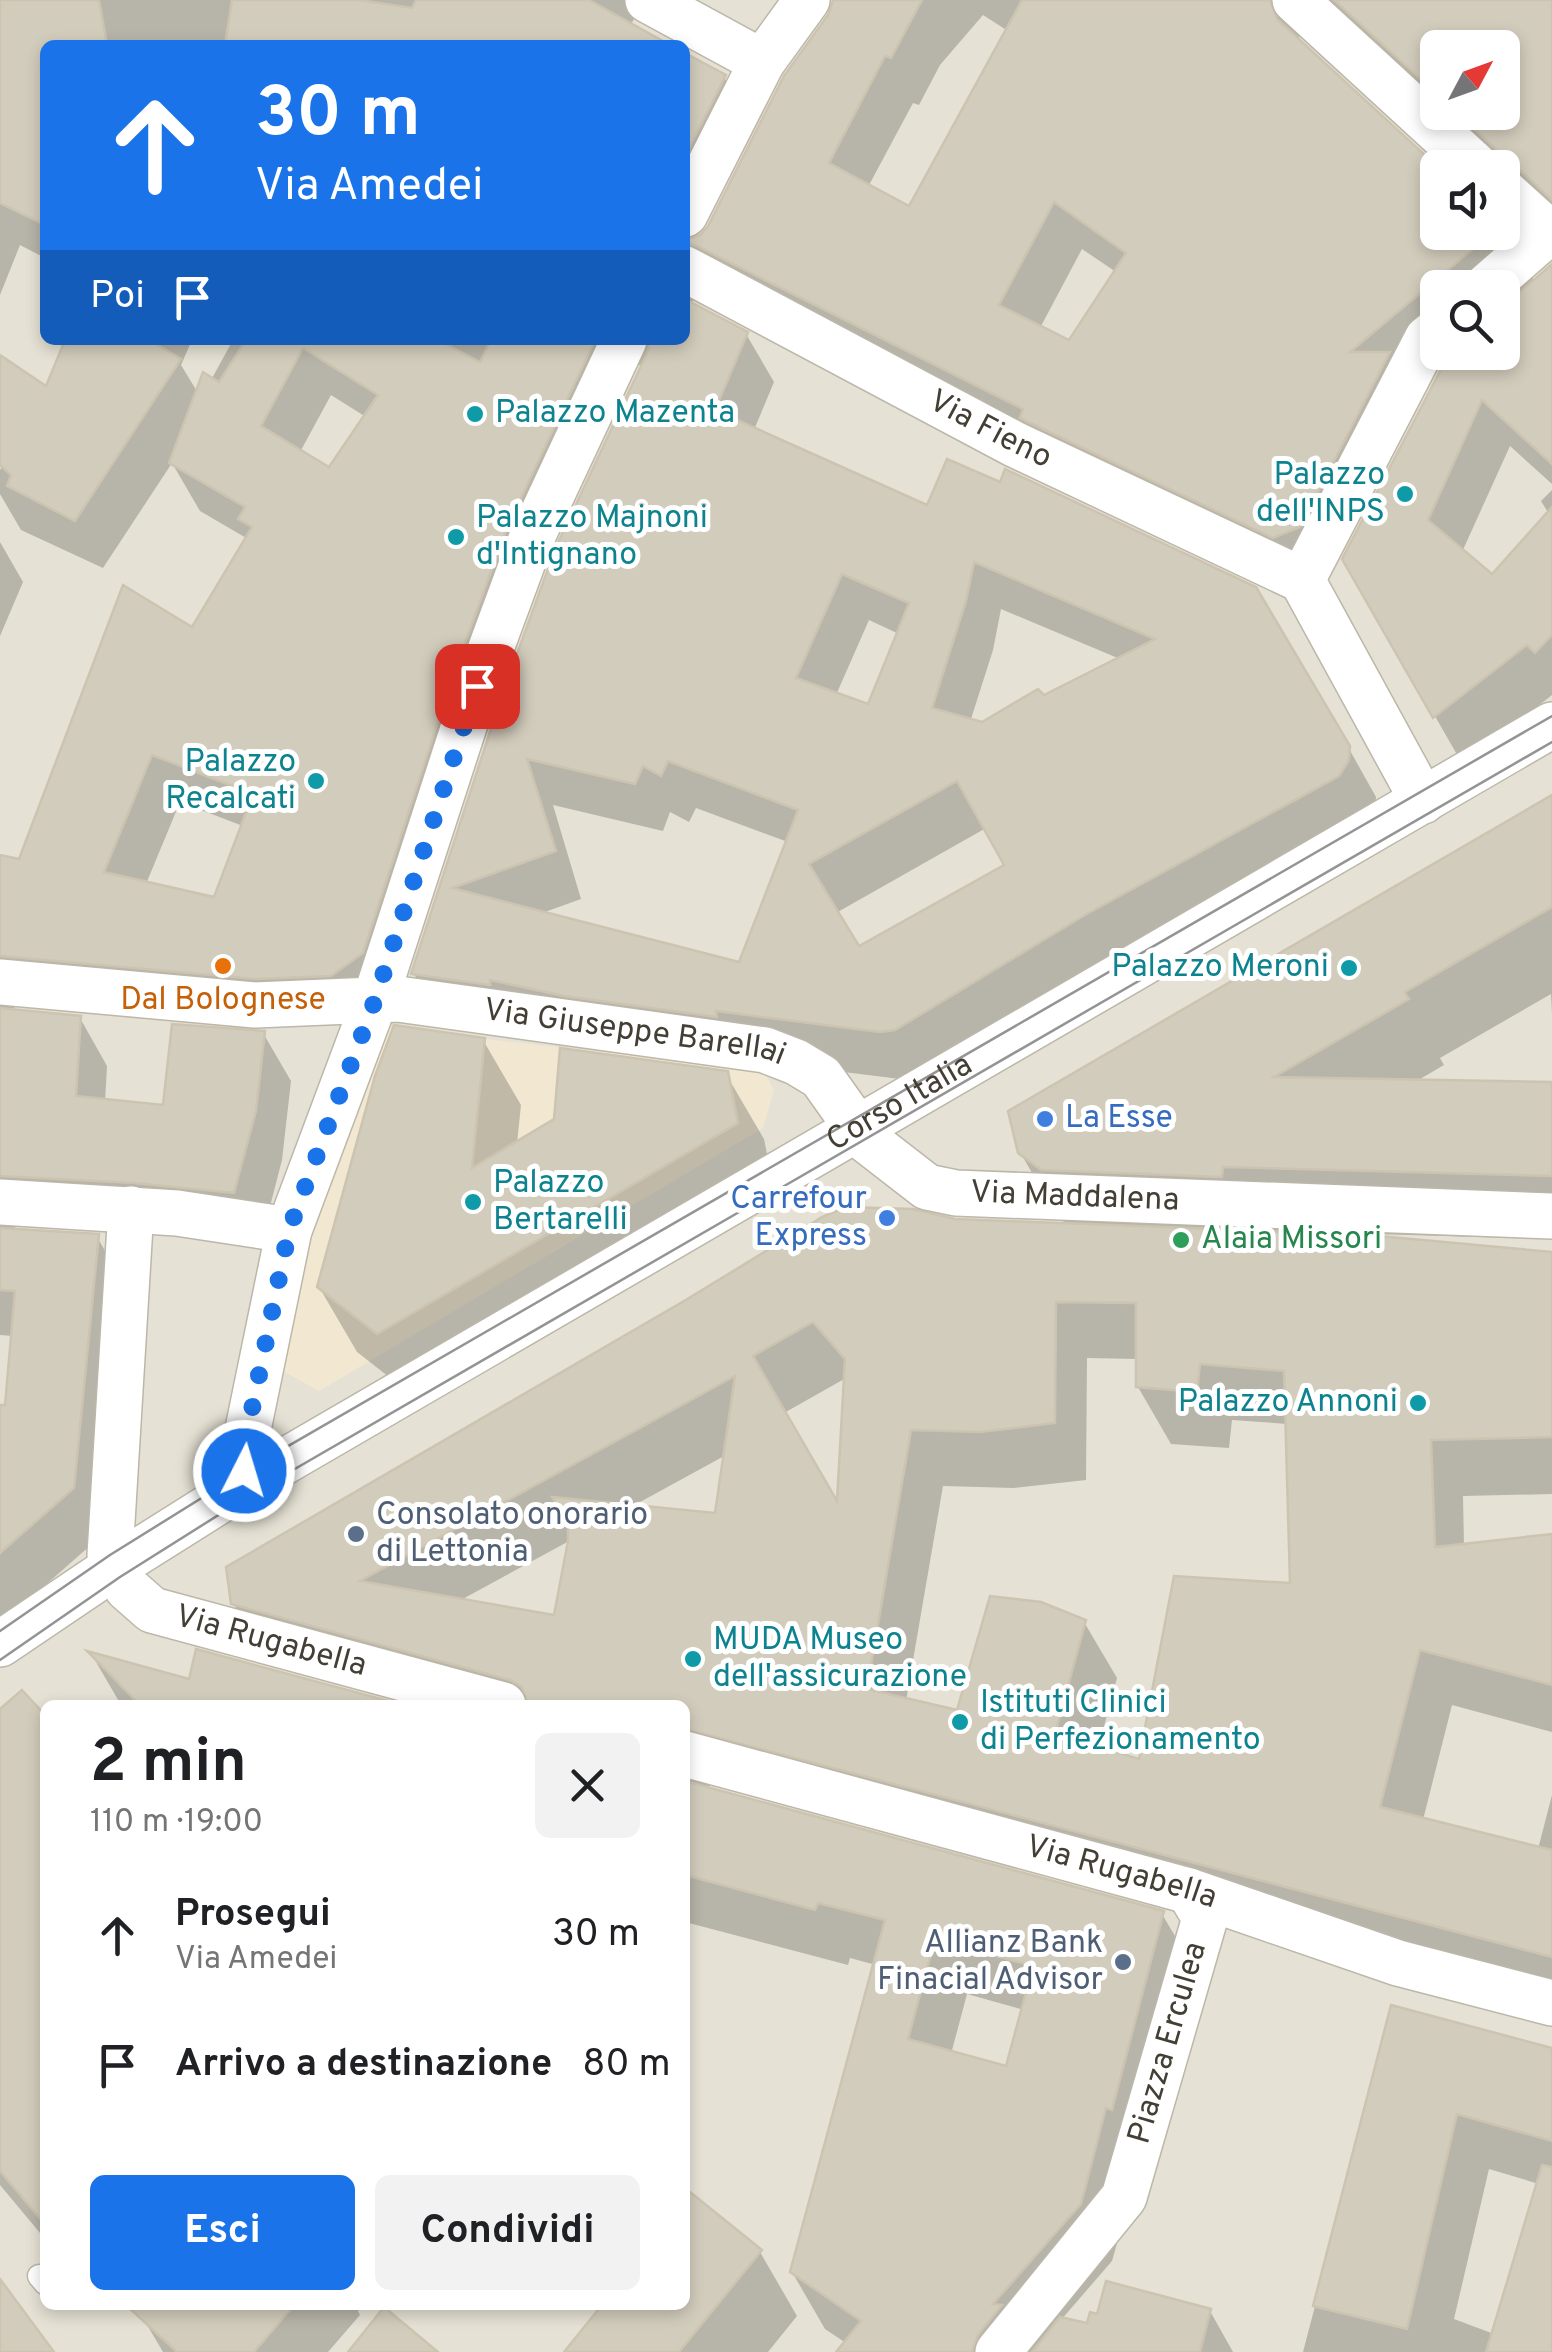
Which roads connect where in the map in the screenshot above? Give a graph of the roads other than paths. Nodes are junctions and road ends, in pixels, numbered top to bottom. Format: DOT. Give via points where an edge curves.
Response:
graph roads {
  1 [pos="648,0"];
  2 [pos="807,0"];
  3 [pos="1295,0"];
  4 [pos="762,62"];
  5 [pos="1458,150"];
  6 [pos="690,204"];
  7 [pos="1520,206"];
  8 [pos="1550,233"];
  9 [pos="1506,270"];
  10 [pos="690,272"];
  11 [pos="622,345"];
  12 [pos="1420,352"];
  13 [pos="1302,580"];
  14 [pos="1552,725"];
  15 [pos="1422,801"];
  16 [pos="0,982"];
  17 [pos="375,1000"];
  18 [pos="860,1130"];
  19 [pos="0,1202"];
  20 [pos="130,1209"];
  21 [pos="1552,1216"];
  22 [pos="289,1230"];
  23 [pos="249,1482"];
  24 [pos="114,1567"];
  25 [pos="0,1644"];
  26 [pos="485,1700"];
  27 [pos="690,1755"];
  28 [pos="1189,1891"];
  29 [pos="1552,2003"];
  30 [pos="998,2352"];
  1 -- 4 [label="street"];
  2 -- 4 [label="street"];
  3 -- 5 [label="street"];
  4 -- 6 [label="street"];
  7 -- 8 [label="street"];
  8 -- 9 [label="street"];
  10 -- 13 [label="street, Via Fieno" via="1014,444"];
  11 -- 17 [label="street" via="532,537"];
  12 -- 13 [label="street"];
  13 -- 15 [label="street"];
  14 -- 15 [label="street, Corso Italia"];
  15 -- 18 [label="street, Corso Italia"];
  16 -- 17 [label="street, Via Giuseppe Barellai" via="255,1004"];
  17 -- 18 [label="street, Via Giuseppe Barellai" via="765,1050 821,1077"];
  17 -- 22 [label="street"];
  18 -- 21 [label="street, Via Maddalena" via="926,1186 956,1193"];
  18 -- 23 [label="street, Corso Italia"];
  19 -- 20 [label="street"];
  20 -- 22 [label="street"];
  20 -- 24 [label="street" via="110,1512"];
  22 -- 23 [label="street" via="246,1438"];
  23 -- 24 [label="street, Corso Italia"];
  24 -- 25 [label="street"];
  24 -- 26 [label="street, Via Rugabella" via="152,1610"];
  27 -- 28 [label="street, Via Rugabella"];
  28 -- 29 [label="street, Via Rugabella" via="1398,1963"];
  28 -- 30 [label="street, Piazza Erculea" via="1204,1918 1124,2197"];
}
